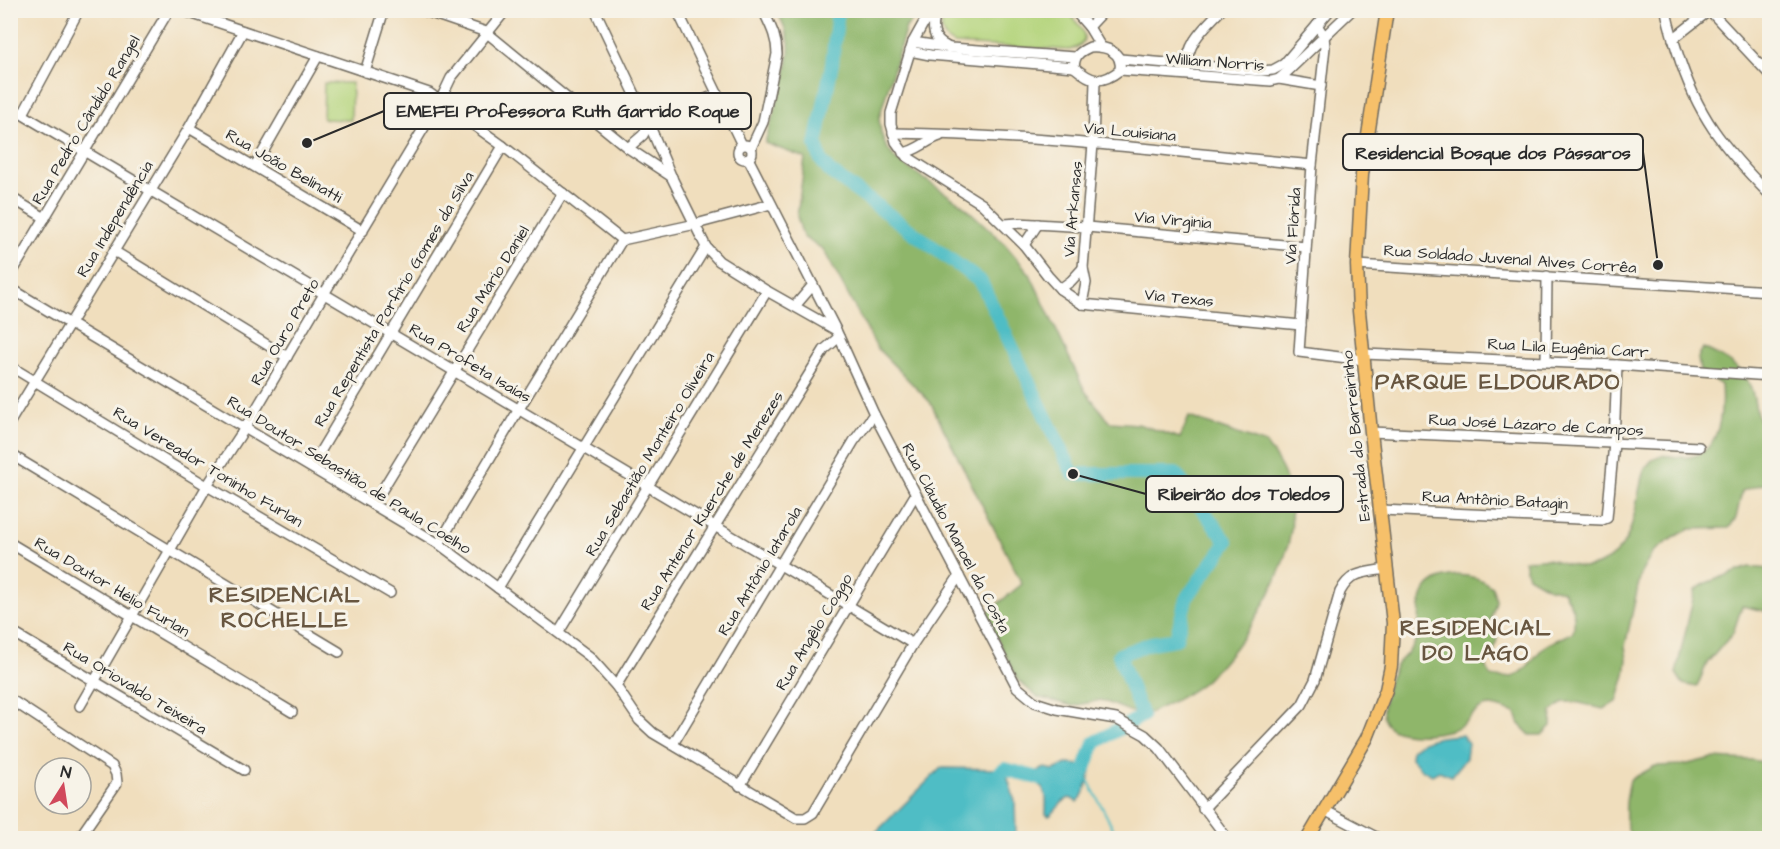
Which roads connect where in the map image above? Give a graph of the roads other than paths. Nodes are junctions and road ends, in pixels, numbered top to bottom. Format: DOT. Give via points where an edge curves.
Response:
graph roads {
  1 [pos="79,10"];
  2 [pos="169,10"];
  3 [pos="181,10"];
  4 [pos="384,10"];
  5 [pos="422,10"];
  6 [pos="506,10"];
  7 [pos="595,10"];
  8 [pos="677,10"];
  9 [pos="763,10"];
  10 [pos="1074,10"];
  11 [pos="1105,10"];
  12 [pos="1221,10"];
  13 [pos="1330,10"];
  14 [pos="1352,10"];
  15 [pos="1387,10"];
  16 [pos="1666,10"];
  17 [pos="222,11"];
  18 [pos="1710,11"];
  19 [pos="940,12"];
  20 [pos="218,22"];
  21 [pos="1317,25"];
  22 [pos="1089,27"];
  23 [pos="243,31"];
  24 [pos="486,32"];
  25 [pos="1324,36"];
  26 [pos="1306,39"];
  27 [pos="1673,39"];
  28 [pos="911,46"];
  29 [pos="1101,46"];
  30 [pos="1089,47"];
  31 [pos="1313,47"];
  32 [pos="951,48"];
  33 [pos="318,56"];
  34 [pos="1322,58"];
  35 [pos="1120,59"];
  36 [pos="1075,62"];
  37 [pos="1120,70"];
  38 [pos="1186,70"];
  39 [pos="365,72"];
  40 [pos="1770,75"];
  41 [pos="1279,79"];
  42 [pos="1095,81"];
  43 [pos="1321,86"];
  44 [pos="717,94"];
  45 [pos="440,101"];
  46 [pos="10,107"];
  47 [pos="22,114"];
  48 [pos="649,124"];
  49 [pos="189,128"];
  50 [pos="893,133"];
  51 [pos="945,134"];
  52 [pos="1093,144"];
  53 [pos="503,146"];
  54 [pos="746,146"];
  55 [pos="628,148"];
  56 [pos="84,151"];
  57 [pos="903,153"];
  58 [pos="661,165"];
  59 [pos="1312,165"];
  60 [pos="255,166"];
  61 [pos="151,190"];
  62 [pos="564,193"];
  63 [pos="1770,195"];
  64 [pos="10,197"];
  65 [pos="771,204"];
  66 [pos="45,218"];
  67 [pos="696,224"];
  68 [pos="1038,224"];
  69 [pos="1005,225"];
  70 [pos="1087,226"];
  71 [pos="363,231"];
  72 [pos="622,240"];
  73 [pos="1024,245"];
  74 [pos="706,247"];
  75 [pos="1306,247"];
  76 [pos="114,251"];
  77 [pos="1357,265"];
  78 [pos="1083,268"];
  79 [pos="10,276"];
  80 [pos="1547,276"];
  81 [pos="813,285"];
  82 [pos="10,288"];
  83 [pos="1060,289"];
  84 [pos="766,291"];
  85 [pos="1770,291"];
  86 [pos="324,294"];
  87 [pos="1082,304"];
  88 [pos="795,306"];
  89 [pos="69,323"];
  90 [pos="1301,325"];
  91 [pos="390,333"];
  92 [pos="838,333"];
  93 [pos="287,357"];
  94 [pos="1364,357"];
  95 [pos="1343,358"];
  96 [pos="1546,361"];
  97 [pos="1617,365"];
  98 [pos="10,366"];
  99 [pos="454,371"];
  100 [pos="1770,376"];
  101 [pos="35,381"];
  102 [pos="519,409"];
  103 [pos="874,414"];
  104 [pos="10,422"];
  105 [pos="245,428"];
  106 [pos="1371,432"];
  107 [pos="1614,443"];
  108 [pos="1699,447"];
  109 [pos="584,448"];
  110 [pos="10,454"];
  111 [pos="311,467"];
  112 [pos="207,486"];
  113 [pos="648,486"];
  114 [pos="915,495"];
  115 [pos="374,505"];
  116 [pos="1381,510"];
  117 [pos="714,525"];
  118 [pos="10,543"];
  119 [pos="440,544"];
  120 [pos="172,550"];
  121 [pos="781,565"];
  122 [pos="1386,569"];
  123 [pos="959,576"];
  124 [pos="498,588"];
  125 [pos="390,593"];
  126 [pos="847,605"];
  127 [pos="132,617"];
  128 [pos="10,631"];
  129 [pos="559,632"];
  130 [pos="913,644"];
  131 [pos="339,652"];
  132 [pos="94,681"];
  133 [pos="616,686"];
  134 [pos="10,699"];
  135 [pos="80,706"];
  136 [pos="292,712"];
  137 [pos="673,744"];
  138 [pos="244,770"];
  139 [pos="740,786"];
  140 [pos="1203,809"];
  141 [pos="1324,810"];
  142 [pos="79,838"];
  143 [pos="1227,838"];
  144 [pos="1308,838"];
  145 [pos="1378,838"];
  1 -- 47 [label="street"];
  2 -- 56 [label="street, Rua Pedro Cândido Rangel"];
  3 -- 20 [label="street"];
  4 -- 39 [label="street"];
  5 -- 24 [label="street"];
  6 -- 24 [label="street, Rua Ouro Preto"];
  7 -- 48 [label="street"];
  8 -- 44 [label="street"];
  9 -- 54 [label="street" via="774,32 777,54 763,122"];
  10 -- 22 [label="street"];
  11 -- 22 [label="street"];
  12 -- 38 [label="street" via="1194,39"];
  13 -- 21 [label="street, William Norris"];
  14 -- 25 [label="street, William Norris"];
  15 -- 77 [label="main road, Estrada do Barreirinho" via="1362,175"];
  16 -- 27 [label="street"];
  17 -- 20 [label="street"];
  18 -- 27 [label="street"];
  18 -- 40 [label="street"];
  19 -- 28 [label="street" via="923,24"];
  19 -- 32 [label="street" via="933,22 934,35 942,45"];
  20 -- 23 [label="street"];
  21 -- 25 [label="street"];
  21 -- 26 [label="street, William Norris"];
  22 -- 29 [label="street"];
  22 -- 30 [label="street"];
  23 -- 33 [label="street"];
  23 -- 49 [label="street, Rua Independência"];
  24 -- 45 [label="street, Rua Ouro Preto" via="451,78"];
  24 -- 55 [label="street"];
  25 -- 31 [label="street, William Norris"];
  25 -- 34 [label="street, Via Flórida"];
  26 -- 31 [label="street"];
  26 -- 38 [label="street, William Norris" via="1284,64 1273,70"];
  27 -- 63 [label="street" via="1702,113 1721,143"];
  28 -- 32 [label="street"];
  28 -- 36 [label="street" via="940,56"];
  28 -- 50 [label="street" via="891,114"];
  29 -- 30 [label="street"];
  29 -- 35 [label="street"];
  30 -- 36 [label="street" via="1080,51"];
  31 -- 34 [label="street"];
  31 -- 41 [label="street, William Norris"];
  32 -- 36 [label="street"];
  33 -- 39 [label="street"];
  33 -- 60 [label="street"];
  34 -- 43 [label="street, Via Flórida"];
  35 -- 37 [label="street"];
  35 -- 38 [label="street, William Norris"];
  36 -- 42 [label="street" via="1087,78"];
  37 -- 38 [label="street, William Norris"];
  37 -- 42 [label="street"];
  38 -- 41 [label="street, William Norris"];
  39 -- 45 [label="street" via="422,90"];
  41 -- 43 [label="street"];
  42 -- 52 [label="street, Via Arkansas"];
  43 -- 59 [label="street, Via Flórida"];
  44 -- 48 [label="street"];
  44 -- 54 [label="street"];
  45 -- 53 [label="street"];
  45 -- 71 [label="street, Rua Ouro Preto"];
  46 -- 47 [label="street, Rua Profeta Isaías"];
  47 -- 56 [label="street, Rua Profeta Isaías"];
  48 -- 55 [label="street"];
  48 -- 58 [label="street"];
  49 -- 60 [label="street, Rua João Belinatti"];
  49 -- 61 [label="street, Rua Independência"];
  50 -- 51 [label="street, Via Louisiana"];
  50 -- 57 [label="street"];
  51 -- 52 [label="street, Via Louisiana"];
  51 -- 57 [label="street, Via Louisiana"];
  52 -- 59 [label="street, Via Louisiana"];
  52 -- 70 [label="street, Via Arkansas"];
  53 -- 62 [label="street"];
  53 -- 91 [label="street, Rua Repentista Porfírio Gomes da Silva"];
  54 -- 65 [label="street, Rua Cláudio Manoel da Costa" via="739,148 739,155 748,158"];
  55 -- 58 [label="street"];
  56 -- 61 [label="street, Rua Profeta Isaías"];
  56 -- 66 [label="street, Rua Pedro Cândido Rangel"];
  57 -- 69 [label="street, Via Texas" via="982,204"];
  58 -- 67 [label="street"];
  59 -- 75 [label="street, Via Flórida"];
  60 -- 71 [label="street, Rua João Belinatti"];
  61 -- 76 [label="street, Rua Independência"];
  61 -- 86 [label="street, Rua Profeta Isaías"];
  62 -- 72 [label="street"];
  62 -- 99 [label="street, Rua Mário Daniel"];
  64 -- 66 [label="street"];
  65 -- 67 [label="street"];
  65 -- 81 [label="street, Rua Cláudio Manoel da Costa"];
  66 -- 79 [label="street, Rua Pedro Cândido Rangel"];
  67 -- 72 [label="street"];
  67 -- 74 [label="street"];
  68 -- 69 [label="street, Via Virginia"];
  68 -- 70 [label="street, Via Virginia"];
  68 -- 73 [label="street"];
  69 -- 73 [label="street, Via Texas"];
  70 -- 75 [label="street, Via Virginia"];
  70 -- 78 [label="street, Via Arkansas"];
  71 -- 86 [label="street, Rua Ouro Preto"];
  72 -- 102 [label="street"];
  73 -- 83 [label="street, Via Texas"];
  74 -- 84 [label="street" via="719,261"];
  74 -- 109 [label="street"];
  75 -- 90 [label="street, Via Flórida"];
  76 -- 89 [label="street, Rua Independência"];
  76 -- 93 [label="street"];
  77 -- 80 [label="street, Rua Soldado Juvenal Alves Corrêa"];
  77 -- 94 [label="main road, Estrada do Barreirinho"];
  78 -- 83 [label="street, Via Arkansas"];
  78 -- 87 [label="street, Via Arkansas" via="1086,283"];
  80 -- 85 [label="street, Rua Soldado Juvenal Alves Corrêa"];
  80 -- 96 [label="street"];
  81 -- 88 [label="street"];
  81 -- 92 [label="street, Rua Cláudio Manoel da Costa"];
  82 -- 89 [label="street, Rua Doutor Sebastião de Paula Coelho"];
  83 -- 87 [label="street, Via Texas"];
  84 -- 88 [label="street"];
  84 -- 113 [label="street, Rua Sebastião Monteiro Oliveira"];
  86 -- 91 [label="street, Rua Profeta Isaías"];
  86 -- 93 [label="street, Rua Ouro Preto"];
  87 -- 90 [label="street, Via Texas"];
  88 -- 92 [label="street"];
  89 -- 101 [label="street, Rua Independência"];
  89 -- 105 [label="street, Rua Doutor Sebastião de Paula Coelho"];
  90 -- 95 [label="street, Via Flórida" via="1299,353"];
  91 -- 99 [label="street, Rua Profeta Isaías"];
  91 -- 111 [label="street, Rua Repentista Porfírio Gomes da Silva"];
  92 -- 103 [label="street, Rua Cláudio Manoel da Costa"];
  92 -- 117 [label="street, Rua Antenor Kuerche de Menezes"];
  93 -- 105 [label="street, Rua Ouro Preto"];
  94 -- 95 [label="street, Rua Lila Eugênia Carr"];
  94 -- 96 [label="street, Rua Lila Eugênia Carr"];
  94 -- 106 [label="main road, Estrada do Barreirinho"];
  96 -- 97 [label="street, Rua Lila Eugênia Carr"];
  97 -- 100 [label="street, Rua Lila Eugênia Carr"];
  97 -- 107 [label="street"];
  98 -- 101 [label="street, Rua Vereador Toninho Furlan"];
  99 -- 102 [label="street, Rua Profeta Isaías"];
  99 -- 115 [label="street, Rua Mário Daniel"];
  101 -- 104 [label="street, Rua Independência"];
  101 -- 112 [label="street, Rua Vereador Toninho Furlan"];
  102 -- 109 [label="street, Rua Profeta Isaías"];
  102 -- 119 [label="street"];
  103 -- 114 [label="street, Rua Cláudio Manoel da Costa"];
  103 -- 121 [label="street, Rua Antônio Iatarola"];
  105 -- 111 [label="street, Rua Doutor Sebastião de Paula Coelho"];
  105 -- 112 [label="street, Rua Ouro Preto"];
  106 -- 107 [label="street, Rua José Lázaro de Campos"];
  106 -- 116 [label="main road, Estrada do Barreirinho"];
  107 -- 108 [label="street, Rua José Lázaro de Campos"];
  107 -- 116 [label="street, Rua Antônio Batagin" via="1607,518 1602,520"];
  109 -- 113 [label="street, Rua Profeta Isaías"];
  109 -- 124 [label="street"];
  110 -- 120 [label="street"];
  111 -- 115 [label="street, Rua Doutor Sebastião de Paula Coelho"];
  112 -- 120 [label="street, Rua Ouro Preto"];
  112 -- 125 [label="street, Rua Vereador Toninho Furlan"];
  113 -- 117 [label="street, Rua Profeta Isaías"];
  113 -- 129 [label="street, Rua Sebastião Monteiro Oliveira"];
  114 -- 123 [label="street, Rua Cláudio Manoel da Costa"];
  114 -- 126 [label="street, Rua Angêlo Coggo"];
  115 -- 119 [label="street, Rua Doutor Sebastião de Paula Coelho"];
  116 -- 122 [label="main road, Estrada do Barreirinho"];
  117 -- 121 [label="street, Rua Profeta Isaías"];
  117 -- 133 [label="street, Rua Antenor Kuerche de Menezes"];
  118 -- 127 [label="street, Rua Doutor Hélio Furlan"];
  119 -- 124 [label="street, Rua Doutor Sebastião de Paula Coelho"];
  120 -- 127 [label="street, Rua Ouro Preto"];
  120 -- 131 [label="street"];
  121 -- 126 [label="street, Rua Profeta Isaías"];
  121 -- 137 [label="street, Rua Antônio Iatarola"];
  122 -- 140 [label="street" via="1346,580 1315,680 1302,705"];
  122 -- 141 [label="main road, Estrada do Barreirinho" via="1393,623 1386,690 1367,738"];
  123 -- 130 [label="street"];
  123 -- 140 [label="street, Rua Cláudio Manoel da Costa" via="1017,687 1035,702 1116,719 1145,735"];
  124 -- 129 [label="street, Rua Doutor Sebastião de Paula Coelho"];
  126 -- 130 [label="street, Rua Profeta Isaías"];
  126 -- 139 [label="street, Rua Angêlo Coggo"];
  127 -- 132 [label="street, Rua Ouro Preto"];
  127 -- 136 [label="street, Rua Doutor Hélio Furlan"];
  128 -- 132 [label="street, Rua Oriovaldo Teixeira"];
  129 -- 133 [label="street, Rua Doutor Sebastião de Paula Coelho" via="589,656"];
  130 -- 139 [label="street, Rua Doutor Sebastião de Paula Coelho" via="813,813 796,818"];
  132 -- 135 [label="street, Rua Ouro Preto"];
  132 -- 138 [label="street, Rua Oriovaldo Teixeira"];
  133 -- 137 [label="street, Rua Doutor Sebastião de Paula Coelho" via="639,720"];
  134 -- 142 [label="street" via="112,766 116,774 117,783"];
  137 -- 139 [label="street, Rua Doutor Sebastião de Paula Coelho"];
  140 -- 143 [label="street, Rua Cláudio Manoel da Costa"];
  141 -- 144 [label="main road, Estrada do Barreirinho"];
  141 -- 145 [label="street"];
}
